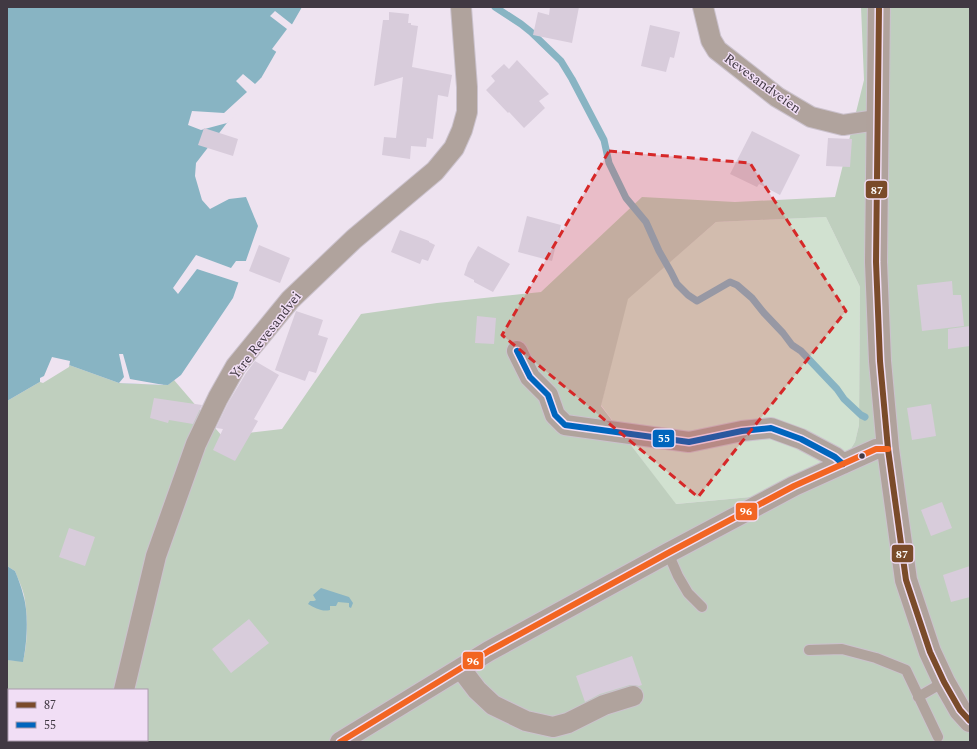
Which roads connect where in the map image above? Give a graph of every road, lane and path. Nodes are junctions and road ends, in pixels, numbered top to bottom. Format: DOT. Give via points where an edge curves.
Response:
graph roads {
  1 [pos="461,7"];
  2 [pos="703,7"];
  3 [pos="879,7"];
  4 [pos="877,118"];
  5 [pos="517,351"];
  6 [pos="888,449"];
  7 [pos="843,464"];
  8 [pos="668,553"];
  9 [pos="702,607"];
  10 [pos="809,650"];
  11 [pos="461,669"];
  12 [pos="944,682"];
  13 [pos="124,689"];
  14 [pos="633,696"];
  15 [pos="918,696"];
  16 [pos="970,721"];
  17 [pos="938,737"];
  18 [pos="340,742"];
  1 -- 13 [label="street, Ytre Revesandvei" via="467,87 466,112 454,148 435,171 354,239 290,300 236,366 196,444 156,556"];
  2 -- 4 [label="street, Revesandveien" via="712,40 718,50 777,97 811,117 843,125"];
  3 -- 4 [label="main road"];
  4 -- 6 [label="main road" via="876,262 880,361"];
  5 -- 7 [label="street" via="530,377 548,395 555,415 565,425 689,442 771,428 801,439"];
  6 -- 7 [label="street" via="876,449"];
  6 -- 12 [label="main road" via="906,580 930,652"];
  7 -- 8 [label="street" via="794,486"];
  8 -- 9 [label="lane" via="688,592"];
  8 -- 11 [label="street" via="489,651"];
  10 -- 15 [label="lane" via="842,649 876,658 906,670"];
  11 -- 14 [label="street" via="492,705 526,722 553,727 568,723 604,705"];
  11 -- 18 [label="street"];
  12 -- 15 [label="lane"];
  12 -- 16 [label="main road" via="960,710"];
  15 -- 17 [label="lane"];
}
